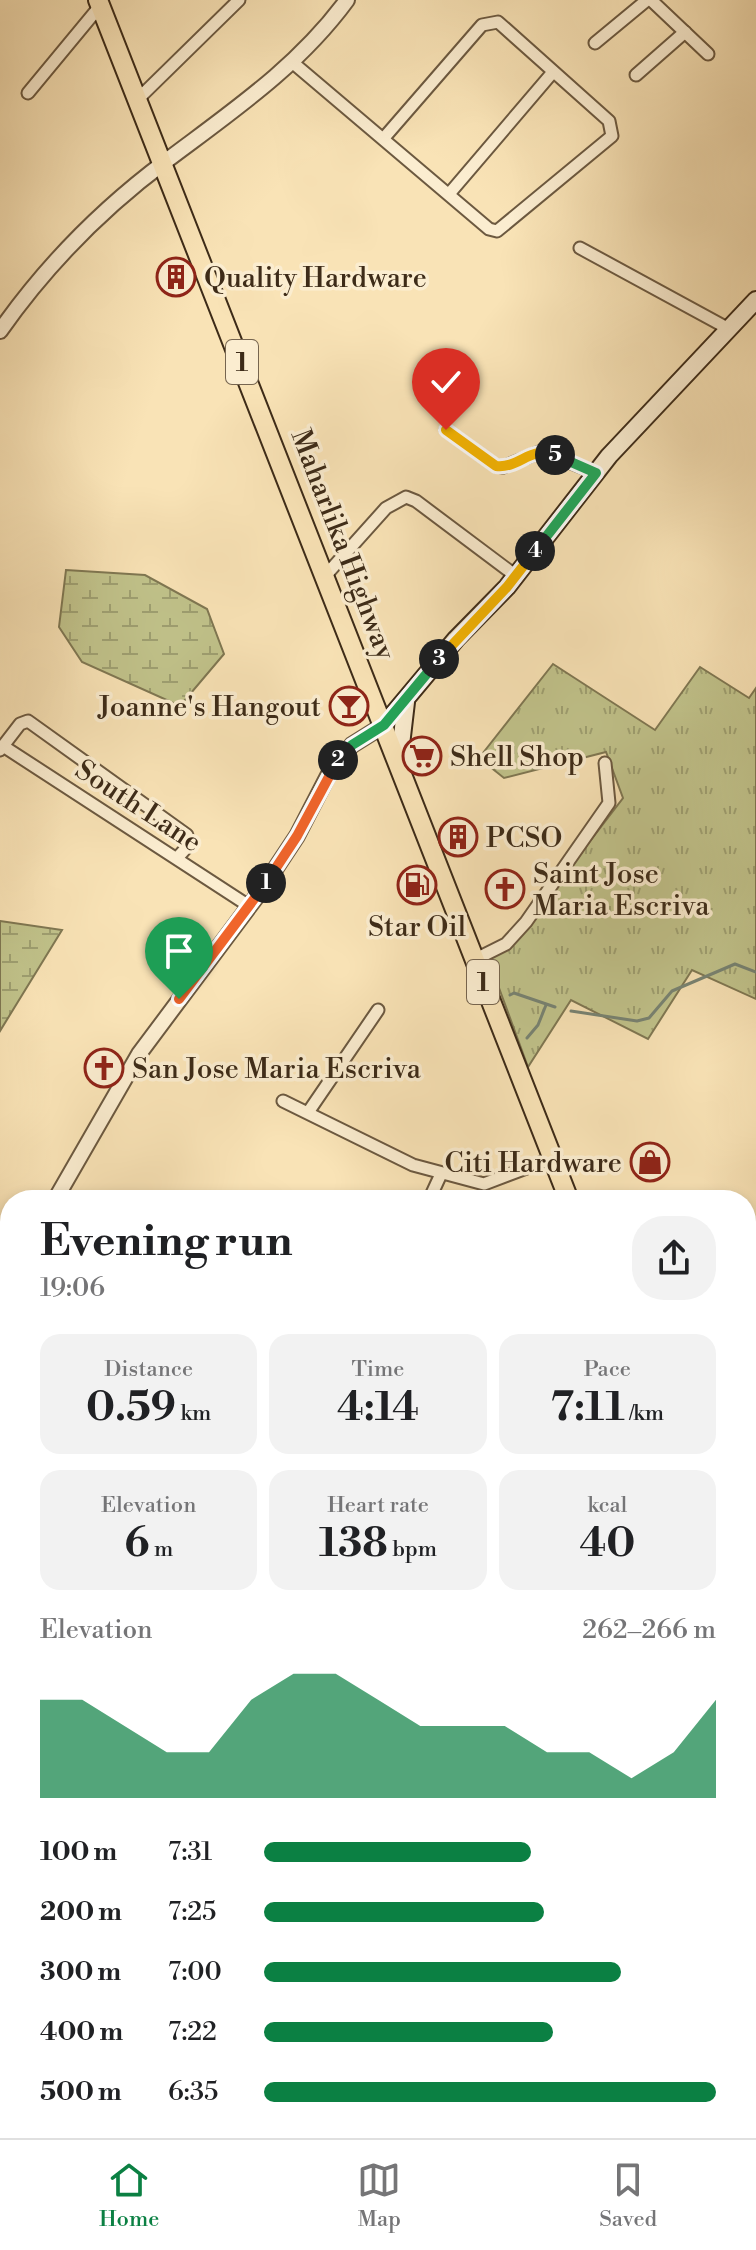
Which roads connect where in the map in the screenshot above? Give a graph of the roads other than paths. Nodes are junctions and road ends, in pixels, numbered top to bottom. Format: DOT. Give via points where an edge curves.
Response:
graph roads {
  1 [pos="239,0"];
  2 [pos="649,0"];
  3 [pos="99,3"];
  4 [pos="341,3"];
  5 [pos="685,32"];
  6 [pos="595,43"];
  7 [pos="708,54"];
  8 [pos="292,62"];
  9 [pos="553,72"];
  10 [pos="636,75"];
  11 [pos="28,93"];
  12 [pos="137,100"];
  13 [pos="383,139"];
  14 [pos="163,163"];
  15 [pos="449,194"];
  16 [pos="580,248"];
  17 [pos="756,300"];
  18 [pos="729,329"];
  19 [pos="0,331"];
  20 [pos="446,430"];
  21 [pos="596,473"];
  22 [pos="326,575"];
  23 [pos="516,576"];
  24 [pos="409,693"];
  25 [pos="384,725"];
  26 [pos="1,748"];
  27 [pos="400,762"];
  28 [pos="605,763"];
  29 [pos="178,857"];
  30 [pos="249,906"];
  31 [pos="474,960"];
  32 [pos="378,1010"];
  33 [pos="283,1101"];
  34 [pos="309,1111"];
  35 [pos="553,1158"];
  36 [pos="441,1174"];
  37 [pos="61,1190"];
  38 [pos="434,1190"];
  39 [pos="565,1190"];
  1 -- 12 [label="street"];
  2 -- 5 [label="street"];
  2 -- 6 [label="street"];
  3 -- 11 [label="street"];
  3 -- 12 [label="main road, Maharlika Highway / 1"];
  4 -- 8 [label="street"];
  5 -- 7 [label="street"];
  5 -- 10 [label="street"];
  8 -- 13 [label="street"];
  8 -- 14 [label="street" via="236,112"];
  9 -- 13 [label="street" via="491,21"];
  9 -- 15 [label="street"];
  9 -- 15 [label="street" via="609,121 612,136 497,231"];
  12 -- 14 [label="main road, Maharlika Highway / 1"];
  13 -- 15 [label="street"];
  14 -- 19 [label="street" via="53,264"];
  14 -- 22 [label="main road, Maharlika Highway / 1"];
  16 -- 18 [label="street"];
  17 -- 18 [label="main road"];
  18 -- 21 [label="main road"];
  20 -- 21 [label="street" via="496,466 542,451"];
  21 -- 23 [label="main road"];
  22 -- 23 [label="street" via="386,508 406,497"];
  22 -- 25 [label="main road, Maharlika Highway / 1"];
  23 -- 24 [label="main road"];
  24 -- 25 [label="main road"];
  24 -- 27 [label="main road"];
  25 -- 27 [label="main road, Maharlika Highway / 1"];
  25 -- 30 [label="street" via="342,755 297,836"];
  26 -- 29 [label="street, South Lane"];
  26 -- 29 [label="street" via="24,721 187,835 188,846"];
  27 -- 31 [label="main road, Maharlika Highway / 1"];
  28 -- 31 [label="street" via="609,803 526,922 506,944"];
  29 -- 30 [label="street, South Lane"];
  30 -- 37 [label="street" via="139,1054"];
  31 -- 35 [label="main road, Maharlika Highway / 1"];
  32 -- 34 [label="street"];
  33 -- 34 [label="street"];
  34 -- 36 [label="street"];
  35 -- 36 [label="street" via="484,1184"];
  35 -- 39 [label="main road, Maharlika Highway / 1"];
  36 -- 38 [label="street"];
}
